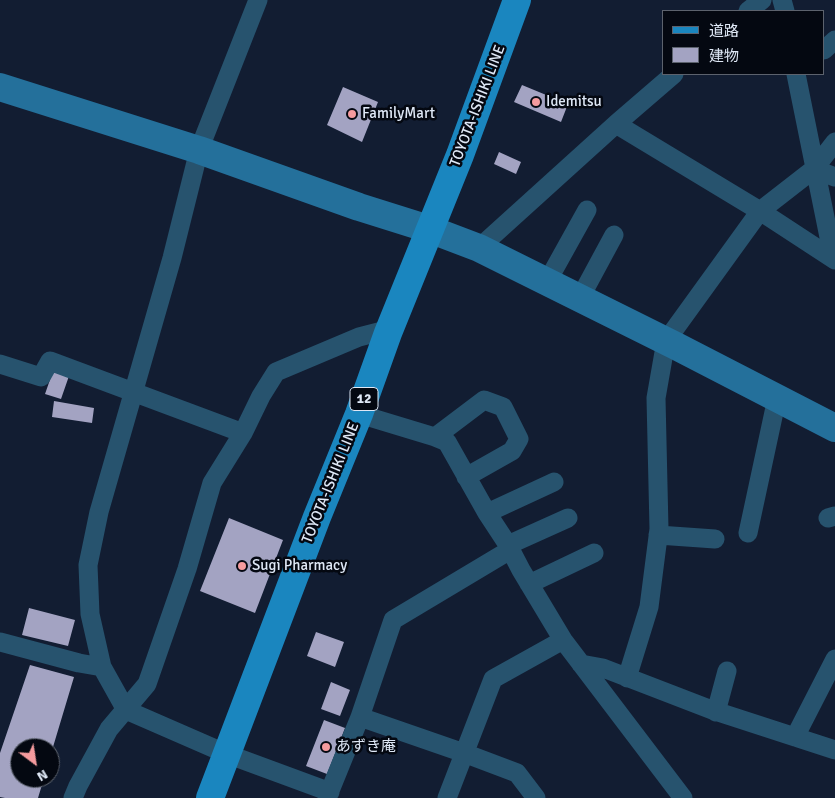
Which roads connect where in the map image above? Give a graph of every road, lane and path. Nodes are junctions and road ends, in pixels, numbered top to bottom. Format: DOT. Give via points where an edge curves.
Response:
graph roads {
  1 [pos="258,0"];
  2 [pos="518,0"];
  3 [pos="762,0"];
  4 [pos="749,10"];
  5 [pos="835,40"];
  6 [pos="825,49"];
  7 [pos="673,75"];
  8 [pos="796,75"];
  9 [pos="0,87"];
  10 [pos="616,124"];
  11 [pos="835,142"];
  12 [pos="199,150"];
  13 [pos="814,169"];
  14 [pos="835,177"];
  15 [pos="587,210"];
  16 [pos="760,212"];
  17 [pos="429,229"];
  18 [pos="614,235"];
  19 [pos="479,248"];
  20 [pos="835,254"];
  21 [pos="835,260"];
  22 [pos="547,282"];
  23 [pos="580,298"];
  24 [pos="390,329"];
  25 [pos="666,341"];
  26 [pos="0,364"];
  27 [pos="133,391"];
  28 [pos="777,398"];
  29 [pos="359,414"];
  30 [pos="835,428"];
  31 [pos="243,433"];
  32 [pos="435,437"];
  33 [pos="466,477"];
  34 [pos="554,482"];
  35 [pos="487,513"];
  36 [pos="568,518"];
  37 [pos="748,533"];
  38 [pos="658,535"];
  39 [pos="715,539"];
  40 [pos="509,548"];
  41 [pos="594,553"];
  42 [pos="529,584"];
  43 [pos="563,640"];
  44 [pos="0,642"];
  45 [pos="835,659"];
  46 [pos="581,664"];
  47 [pos="102,666"];
  48 [pos="727,671"];
  49 [pos="627,678"];
  50 [pos="126,710"];
  51 [pos="716,712"];
  52 [pos="360,717"];
  53 [pos="795,737"];
  54 [pos="835,750"];
  55 [pos="464,753"];
  56 [pos="227,754"];
  57 [pos="328,795"];
  58 [pos="73,798"];
  59 [pos="210,798"];
  60 [pos="448,798"];
  61 [pos="536,798"];
  62 [pos="683,798"];
  1 -- 12 [label="street"];
  2 -- 17 [label="main road, TOYOTA-ISHIKI LINE / 12"];
  3 -- 4 [label="street"];
  5 -- 6 [label="street"];
  7 -- 10 [label="street"];
  8 -- 13 [label="street"];
  9 -- 12 [label="street"];
  10 -- 16 [label="street"];
  10 -- 19 [label="street"];
  11 -- 13 [label="street"];
  12 -- 17 [label="street"];
  12 -- 27 [label="street"];
  13 -- 14 [label="street"];
  13 -- 16 [label="street"];
  13 -- 20 [label="street"];
  15 -- 22 [label="street"];
  16 -- 21 [label="street"];
  16 -- 25 [label="street"];
  17 -- 19 [label="street"];
  17 -- 24 [label="main road, TOYOTA-ISHIKI LINE / 12"];
  18 -- 23 [label="street"];
  19 -- 22 [label="street"];
  22 -- 23 [label="street"];
  23 -- 25 [label="street"];
  24 -- 29 [label="main road, TOYOTA-ISHIKI LINE / 12"];
  24 -- 31 [label="street" via="359,337 276,372 260,396"];
  25 -- 28 [label="street"];
  25 -- 38 [label="street" via="656,398"];
  26 -- 27 [label="street" via="41,377 50,361"];
  27 -- 31 [label="street"];
  27 -- 47 [label="street" via="99,512 88,565 90,614"];
  28 -- 30 [label="street"];
  28 -- 37 [label="street"];
  29 -- 32 [label="street"];
  29 -- 56 [label="main road, TOYOTA-ISHIKI LINE / 12"];
  31 -- 50 [label="street" via="212,483 147,684"];
  32 -- 33 [label="street" via="446,442"];
  32 -- 33 [label="street" via="484,400 503,408 519,439 512,451"];
  33 -- 35 [label="street"];
  34 -- 35 [label="street"];
  35 -- 40 [label="street"];
  36 -- 40 [label="street"];
  38 -- 39 [label="street"];
  38 -- 49 [label="street" via="649,607"];
  40 -- 42 [label="street"];
  40 -- 52 [label="street" via="393,620"];
  41 -- 42 [label="street"];
  42 -- 43 [label="street"];
  43 -- 46 [label="street"];
  43 -- 55 [label="street" via="493,679"];
  44 -- 47 [label="street"];
  45 -- 53 [label="street"];
  46 -- 49 [label="street" via="603,668"];
  46 -- 62 [label="street"];
  47 -- 50 [label="street"];
  48 -- 51 [label="street"];
  49 -- 51 [label="street"];
  50 -- 56 [label="street"];
  50 -- 58 [label="street" via="108,729"];
  51 -- 53 [label="street"];
  52 -- 55 [label="street"];
  52 -- 57 [label="street"];
  53 -- 54 [label="street"];
  55 -- 60 [label="street"];
  55 -- 61 [label="street" via="517,773"];
  56 -- 57 [label="street"];
  56 -- 59 [label="main road, TOYOTA-ISHIKI LINE / 12"];
}
